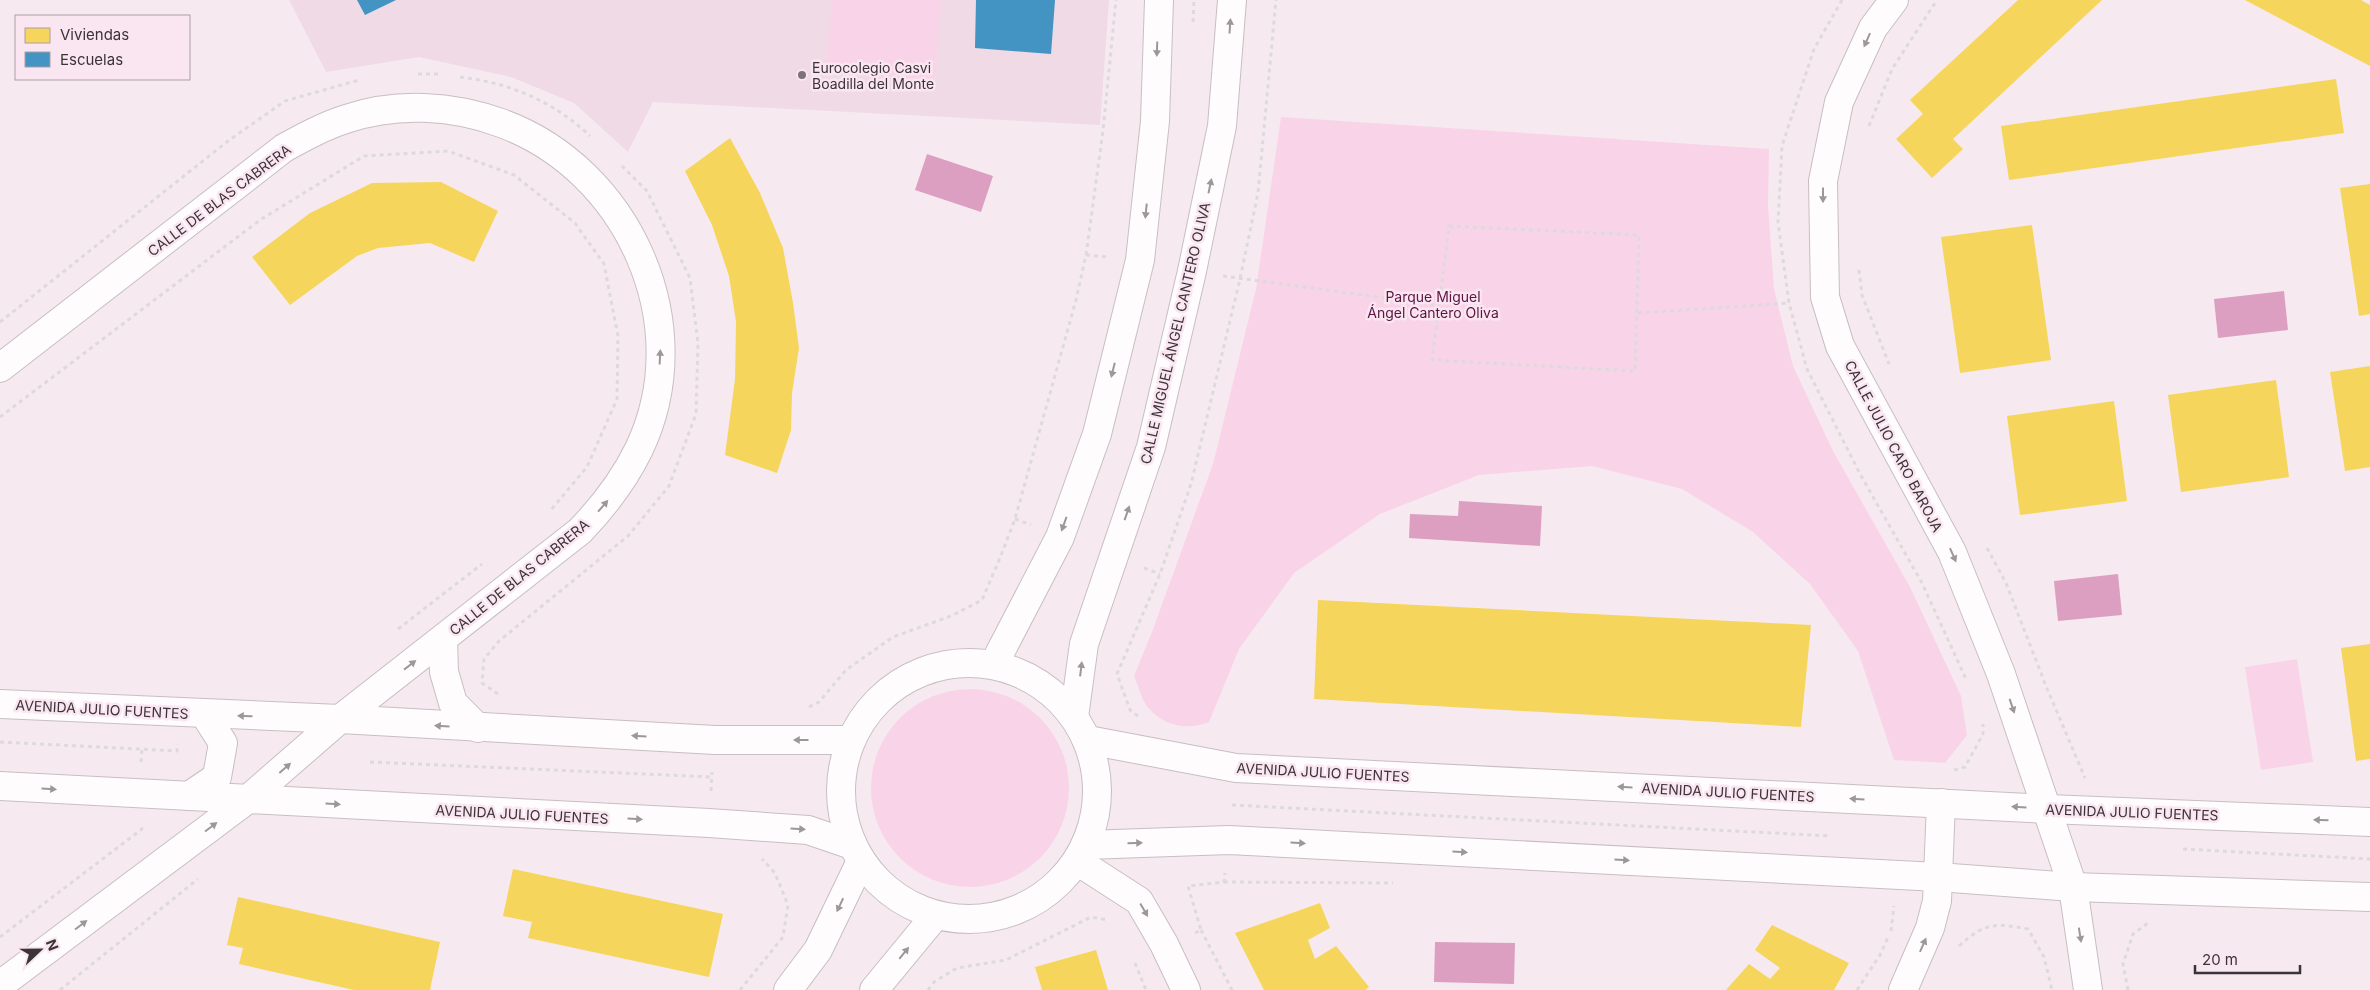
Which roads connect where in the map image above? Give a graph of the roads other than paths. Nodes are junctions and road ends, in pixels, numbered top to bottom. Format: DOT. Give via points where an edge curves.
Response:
graph roads {
  1 [pos="1159,0"];
  2 [pos="1232,0"];
  3 [pos="1894,0"];
  4 [pos="0,368"];
  5 [pos="444,639"];
  6 [pos="994,664"];
  7 [pos="0,704"];
  8 [pos="205,715"];
  9 [pos="1074,717"];
  10 [pos="340,719"];
  11 [pos="478,728"];
  12 [pos="850,740"];
  13 [pos="1088,740"];
  14 [pos="0,786"];
  15 [pos="189,796"];
  16 [pos="248,800"];
  17 [pos="1941,803"];
  18 [pos="2048,809"];
  19 [pos="2370,822"];
  20 [pos="857,853"];
  21 [pos="1082,853"];
  22 [pos="1938,876"];
  23 [pos="2073,887"];
  24 [pos="2370,897"];
  25 [pos="935,916"];
  26 [pos="0,986"];
  27 [pos="788,990"];
  28 [pos="874,990"];
  29 [pos="1186,990"];
  30 [pos="1903,990"];
  31 [pos="2088,990"];
  1 -- 6 [label="street, one-way" via="1155,121 1140,260 1094,444 1060,537"];
  9 -- 2 [label="street, CALLE MIGUEL ÁNGEL CANTERO OLIVA, one-way" via="1084,644 1150,447 1192,271 1222,126"];
  3 -- 18 [label="street, CALLE JULIO CARO BAROJA, one-way" via="1873,28 1839,102 1823,181 1825,298 1840,346 1952,552 2001,674"];
  5 -- 4 [label="street, CALLE DE BLAS CABRERA, one-way" via="580,530 604,506 624,478 652,415 660,346 655,303 637,246 620,216 598,188 574,164 546,144 491,119 449,109 380,111 347,118 315,131 284,148"];
  10 -- 5 [label="street, CALLE DE BLAS CABRERA, one-way"];
  5 -- 11 [label="street" via="444,672 453,703"];
  6 -- 9 [label="street" via="1039,683"];
  6 -- 12 [label="street" via="959,662 925,670 909,678 894,686 868,710"];
  7 -- 8 [label="street, AVENIDA JULIO FUENTES"];
  10 -- 8 [label="street, AVENIDA JULIO FUENTES, one-way"];
  8 -- 15 [label="street, AVENIDA JULIO FUENTES" via="223,743 217,777"];
  9 -- 13 [label="street"];
  11 -- 10 [label="street, AVENIDA JULIO FUENTES, one-way"];
  16 -- 10 [label="street, CALLE DE BLAS CABRERA, one-way"];
  12 -- 11 [label="street, AVENIDA JULIO FUENTES, one-way" via="715,740"];
  12 -- 20 [label="street" via="841,775 842,811"];
  17 -- 13 [label="street, AVENIDA JULIO FUENTES, one-way" via="1236,768"];
  13 -- 21 [label="street" via="1098,793 1095,819"];
  14 -- 15 [label="street, AVENIDA JULIO FUENTES, one-way"];
  15 -- 16 [label="street, AVENIDA JULIO FUENTES"];
  16 -- 20 [label="street, AVENIDA JULIO FUENTES, one-way" via="808,830"];
  26 -- 16 [label="street, CALLE DE BLAS CABRERA, one-way"];
  18 -- 17 [label="street, AVENIDA JULIO FUENTES, one-way"];
  17 -- 22 [label="street"];
  19 -- 18 [label="street, AVENIDA JULIO FUENTES, one-way"];
  18 -- 23 [label="street, CALLE JULIO CARO BAROJA"];
  20 -- 25 [label="street" via="887,890"];
  20 -- 27 [label="street, one-way" via="818,950"];
  21 -- 22 [label="street, one-way" via="1229,840"];
  21 -- 25 [label="street" via="1051,892 1015,912 976,920"];
  21 -- 29 [label="street, one-way" via="1139,901"];
  22 -- 23 [label="street"];
  30 -- 22 [label="street, one-way" via="1930,928 1937,902"];
  23 -- 24 [label="street"];
  23 -- 31 [label="street, CALLE JULIO CARO BAROJA, one-way"];
  28 -- 25 [label="street, one-way"];
}
